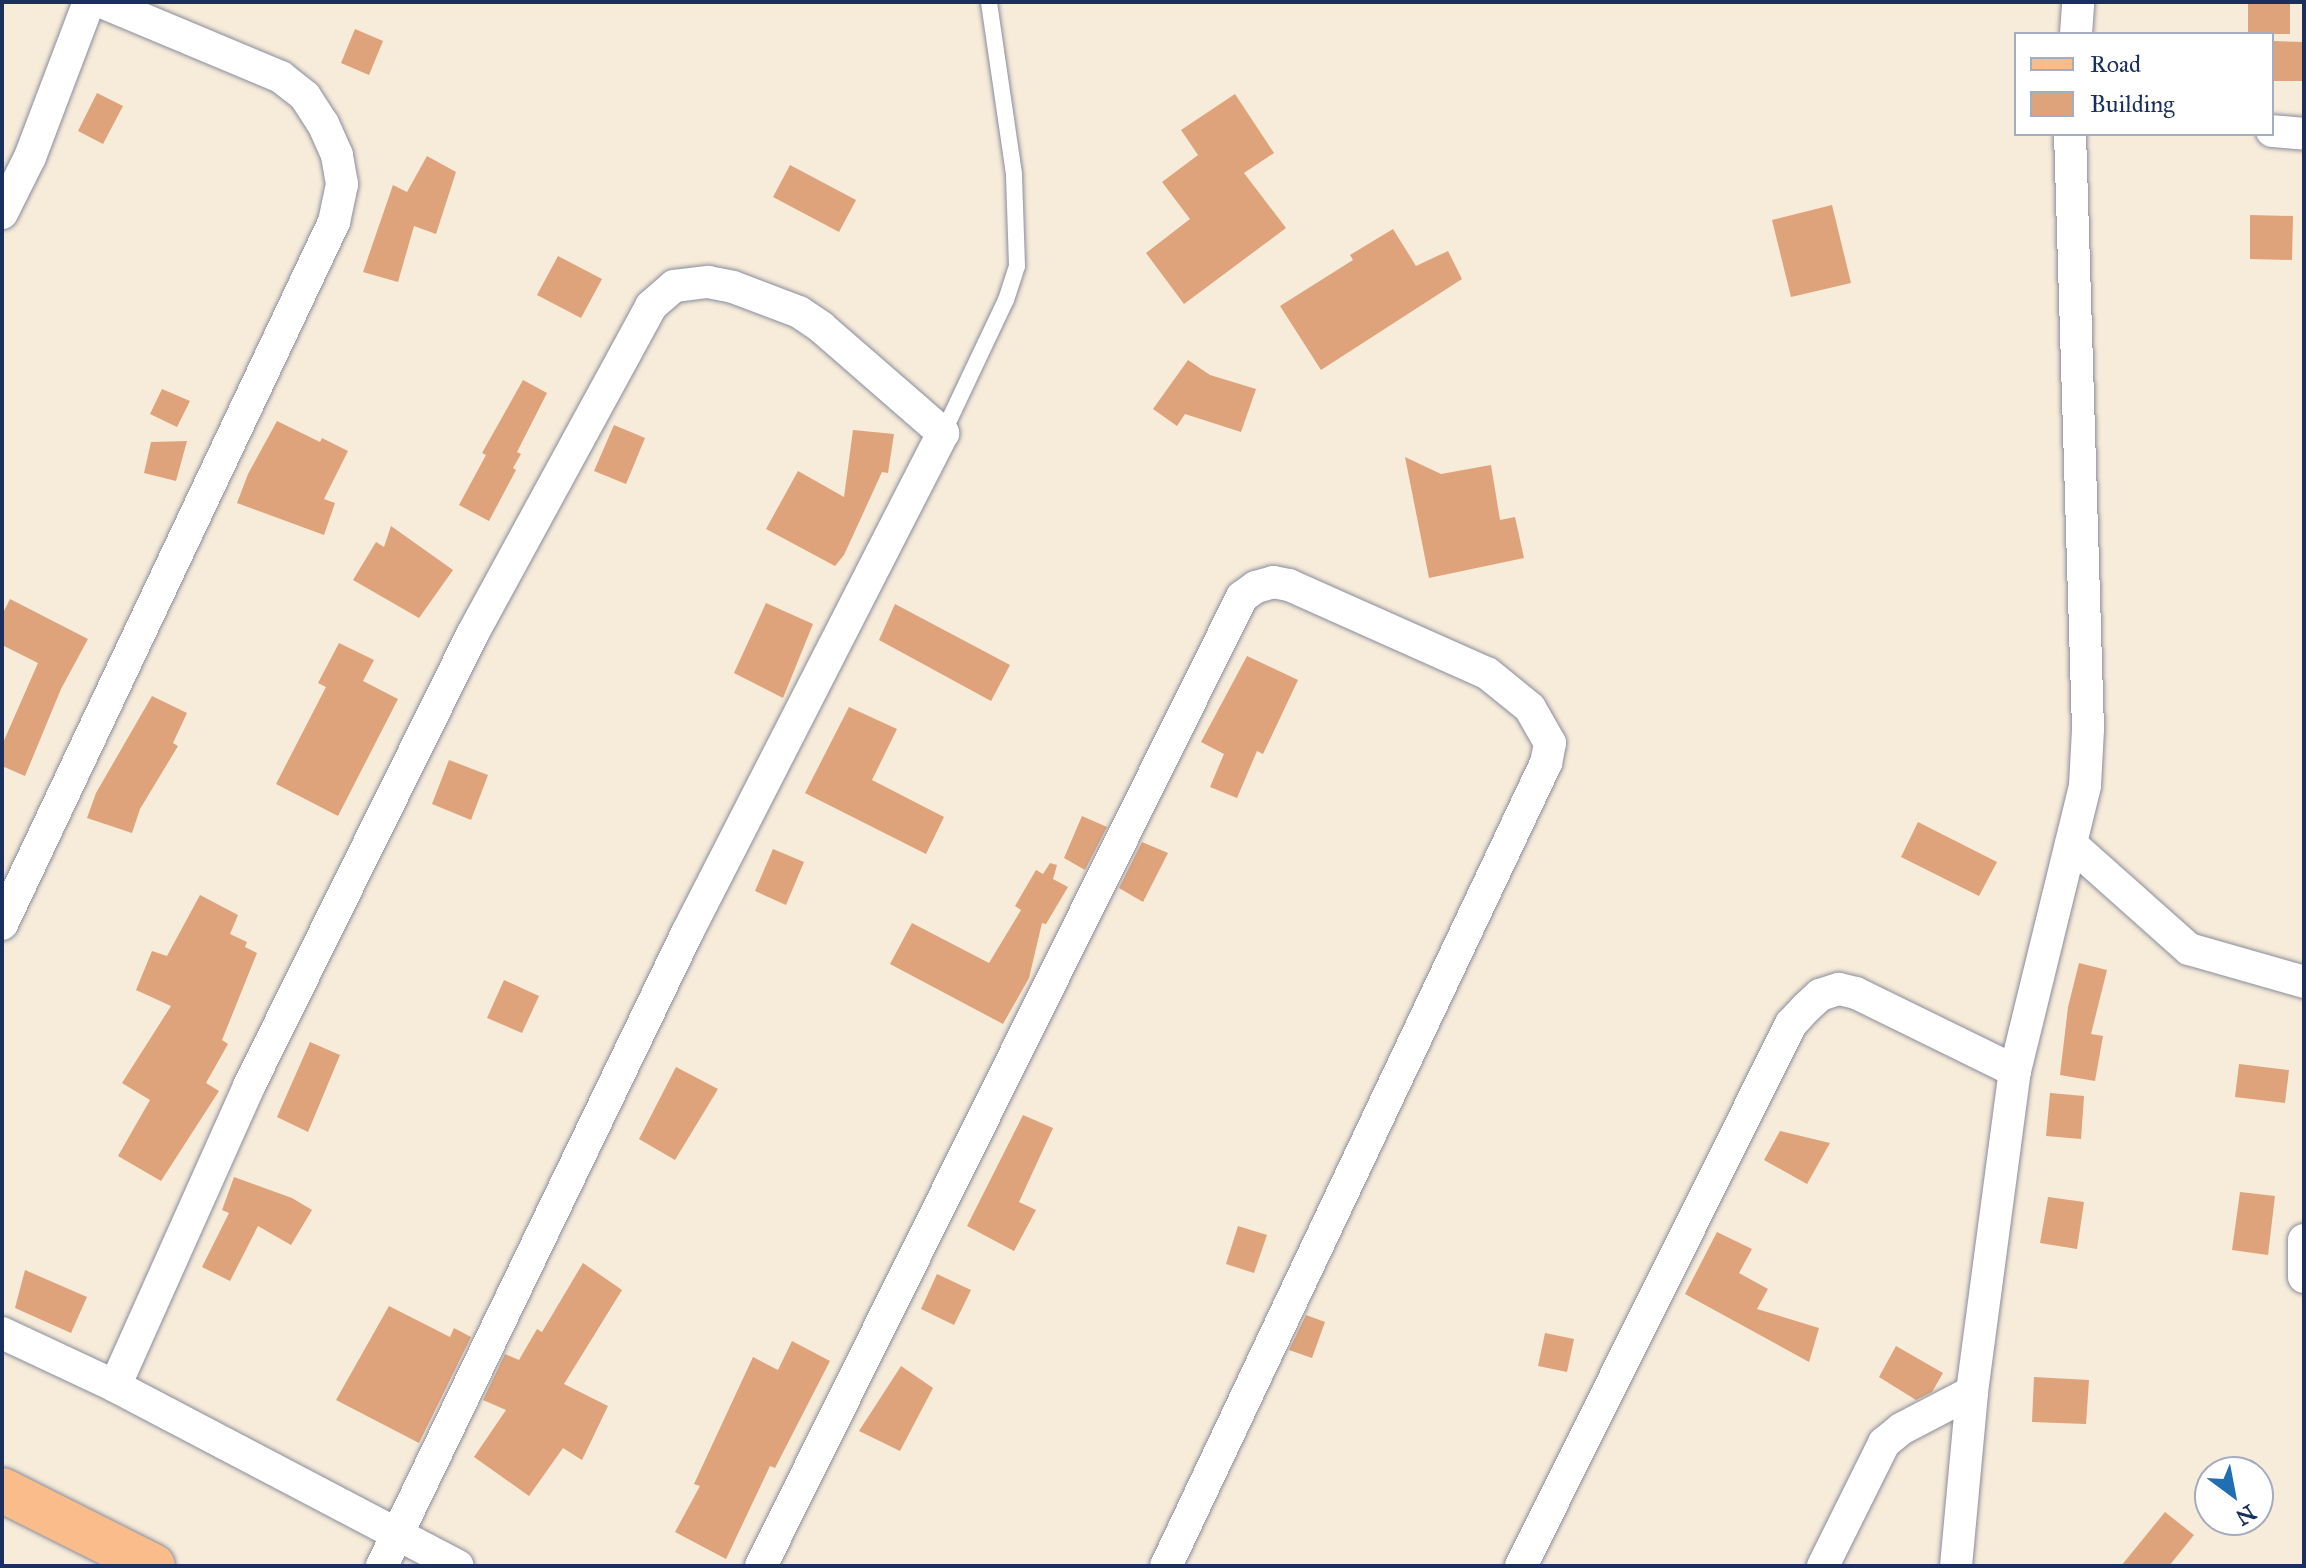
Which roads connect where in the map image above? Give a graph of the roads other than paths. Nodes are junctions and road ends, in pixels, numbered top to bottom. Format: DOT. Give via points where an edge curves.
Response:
graph roads {
  1 [pos="89,2"];
  2 [pos="102,2"];
  3 [pos="989,2"];
  4 [pos="2078,2"];
  5 [pos="2076,32"];
  6 [pos="2274,131"];
  7 [pos="2304,134"];
  8 [pos="2070,136"];
  9 [pos="2,213"];
  10 [pos="943,433"];
  11 [pos="2071,844"];
  12 [pos="2,924"];
  13 [pos="2304,982"];
  14 [pos="2015,1071"];
  15 [pos="2304,1240"];
  16 [pos="2304,1277"];
  17 [pos="2,1333"];
  18 [pos="115,1386"];
  19 [pos="1972,1392"];
  20 [pos="2,1490"];
  21 [pos="397,1536"];
  22 [pos="153,1566"];
  23 [pos="382,1566"];
  24 [pos="458,1566"];
  25 [pos="761,1566"];
  26 [pos="1166,1566"];
  27 [pos="1521,1566"];
  28 [pos="1823,1566"];
  29 [pos="1956,1566"];
  1 -- 9 [label="street" via="30,157"];
  2 -- 12 [label="street" via="281,77 305,96 323,124 342,184 334,222"];
  3 -- 10 [label="lane" via="1014,174 1017,266"];
  4 -- 5 [label="street"];
  6 -- 7 [label="street"];
  8 -- 11 [label="street" via="2088,729 2085,785"];
  10 -- 18 [label="street" via="799,312 708,282 674,286 651,306 473,633 249,1086"];
  10 -- 21 [label="street" via="687,933"];
  11 -- 13 [label="street" via="2189,949"];
  11 -- 14 [label="street"];
  14 -- 19 [label="street"];
  14 -- 27 [label="street" via="1856,993 1839,989 1820,995 1807,1007 1791,1024"];
  15 -- 16 [label="street"];
  17 -- 18 [label="street"];
  18 -- 21 [label="street"];
  19 -- 28 [label="street" via="1884,1443"];
  19 -- 29 [label="street"];
  20 -- 22 [label="main road"];
  21 -- 23 [label="street"];
  21 -- 24 [label="street"];
  25 -- 26 [label="street" via="1242,597 1273,582 1487,673 1530,708 1550,743 1539,777"];
}
